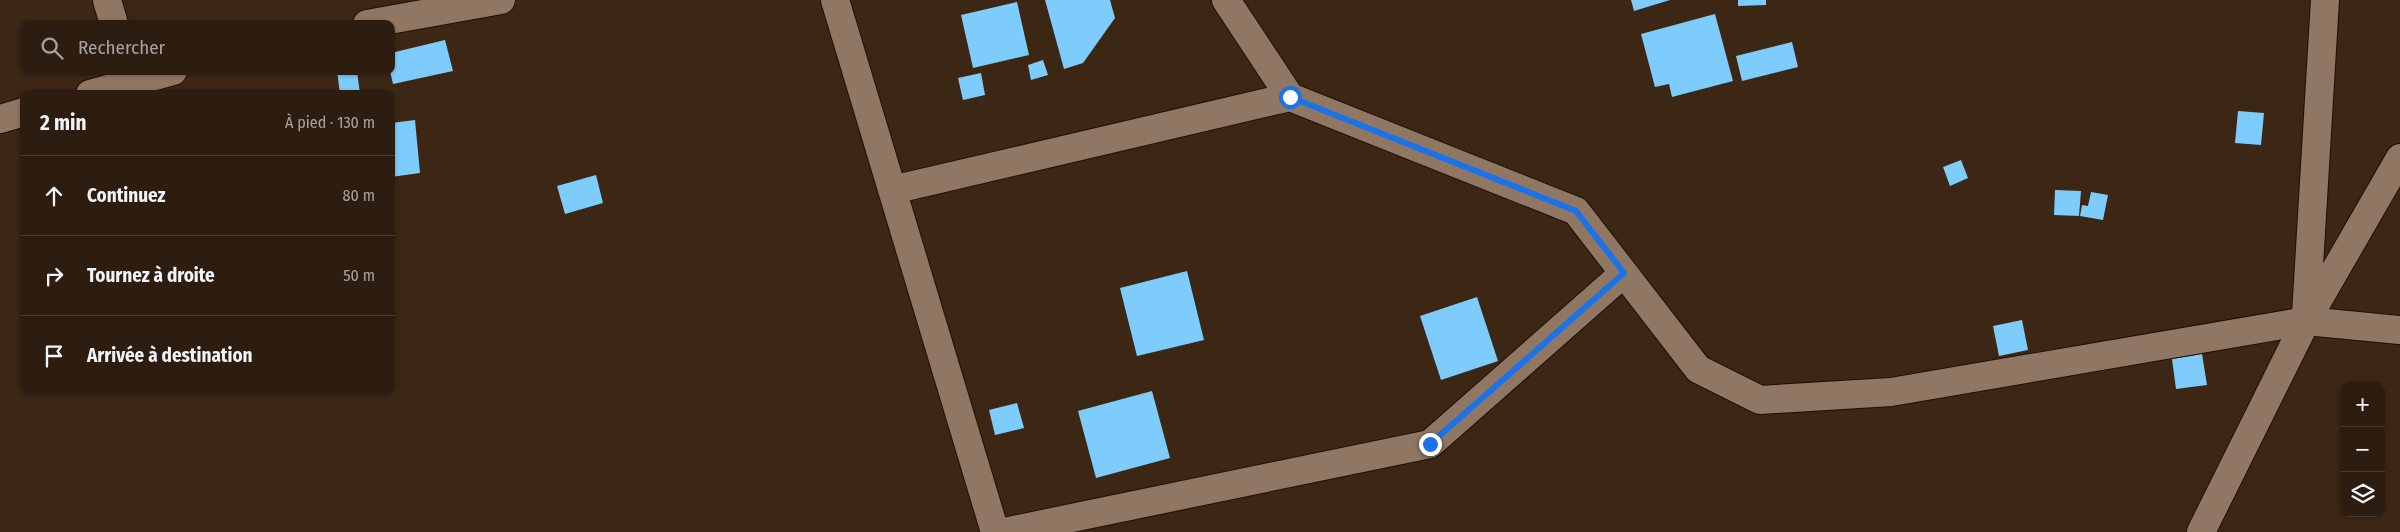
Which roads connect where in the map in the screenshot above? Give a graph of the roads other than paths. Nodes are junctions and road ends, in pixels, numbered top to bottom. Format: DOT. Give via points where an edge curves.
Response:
graph roads {
  1 [pos="107,0"];
  2 [pos="501,0"];
  3 [pos="835,0"];
  4 [pos="1226,0"];
  5 [pos="2325,0"];
  6 [pos="113,20"];
  7 [pos="389,20"];
  8 [pos="131,76"];
  9 [pos="99,90"];
  10 [pos="1290,97"];
  11 [pos="20,113"];
  12 [pos="0,119"];
  13 [pos="2400,158"];
  14 [pos="892,190"];
  15 [pos="1624,273"];
  16 [pos="2306,322"];
  17 [pos="2400,330"];
  18 [pos="995,532"];
  19 [pos="1004,532"];
  20 [pos="2201,532"];
  1 -- 6 [label="street"];
  2 -- 7 [label="street"];
  3 -- 14 [label="street"];
  4 -- 10 [label="street"];
  5 -- 16 [label="street"];
  8 -- 9 [label="street"];
  10 -- 14 [label="street"];
  10 -- 15 [label="street" via="1576,211"];
  11 -- 12 [label="street"];
  13 -- 16 [label="street"];
  14 -- 18 [label="street"];
  15 -- 16 [label="street" via="1698,369 1760,400 1891,392"];
  15 -- 19 [label="street" via="1430,444"];
  16 -- 17 [label="street"];
  16 -- 20 [label="street"];
}
